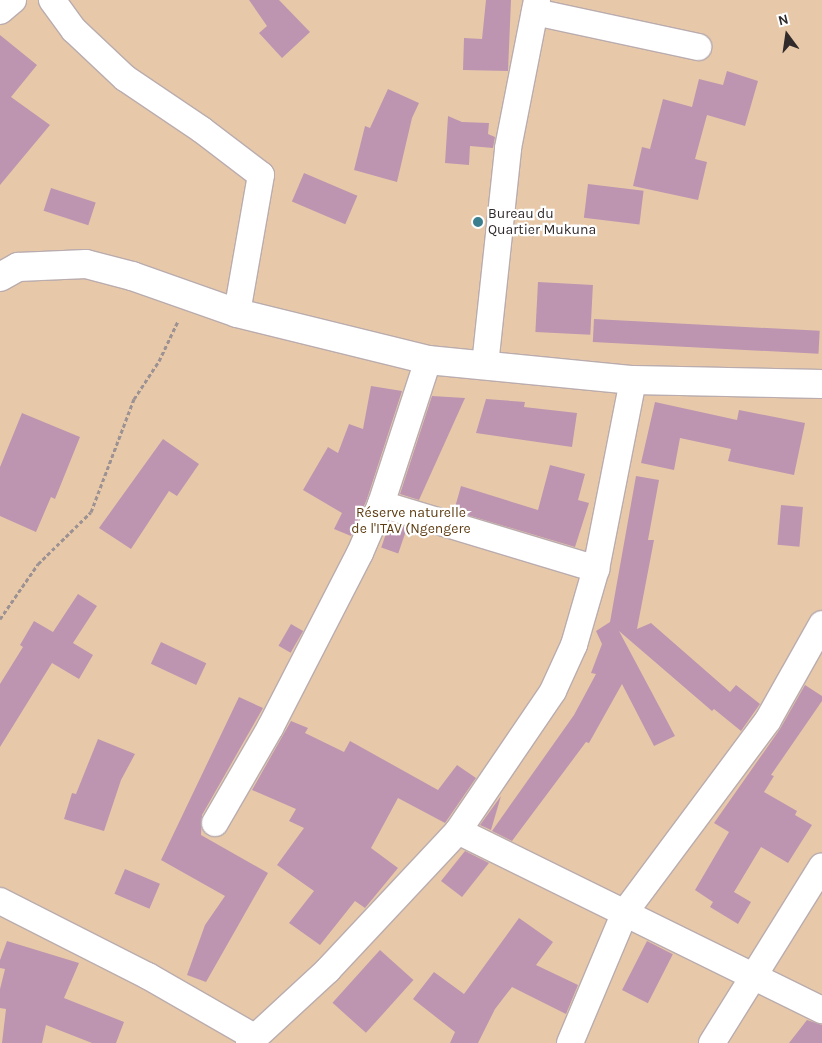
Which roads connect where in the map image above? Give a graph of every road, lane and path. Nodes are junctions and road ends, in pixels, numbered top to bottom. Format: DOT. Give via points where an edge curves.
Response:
graph roads {
  1 [pos="13,0"];
  2 [pos="52,0"];
  3 [pos="536,6"];
  4 [pos="0,11"];
  5 [pos="698,46"];
  6 [pos="0,277"];
  7 [pos="190,296"];
  8 [pos="237,313"];
  9 [pos="428,360"];
  10 [pos="484,365"];
  11 [pos="633,380"];
  12 [pos="822,384"];
  13 [pos="381,504"];
  14 [pos="596,569"];
  15 [pos="0,619"];
  16 [pos="820,635"];
  17 [pos="215,823"];
  18 [pos="458,831"];
  19 [pos="822,866"];
  20 [pos="0,901"];
  21 [pos="625,912"];
  22 [pos="756,976"];
  23 [pos="822,1010"];
  24 [pos="252,1040"];
  25 [pos="570,1043"];
  26 [pos="712,1043"];
  1 -- 4 [label="street"];
  2 -- 8 [label="street" via="74,30 126,78 260,175"];
  3 -- 5 [label="street"];
  3 -- 10 [label="street" via="508,148"];
  6 -- 7 [label="street" via="18,267 86,264"];
  7 -- 8 [label="street"];
  7 -- 15 [label="path" via="159,361 134,399 91,512 38,564"];
  8 -- 9 [label="street"];
  9 -- 10 [label="street"];
  9 -- 13 [label="street"];
  10 -- 11 [label="street"];
  11 -- 12 [label="street"];
  11 -- 14 [label="street"];
  13 -- 14 [label="street"];
  13 -- 17 [label="street" via="270,728"];
  14 -- 18 [label="street" via="574,645 553,691"];
  16 -- 21 [label="street" via="768,720"];
  18 -- 21 [label="street"];
  18 -- 24 [label="street" via="328,970"];
  19 -- 22 [label="street"];
  20 -- 24 [label="street" via="148,976"];
  21 -- 22 [label="street"];
  21 -- 25 [label="street"];
  22 -- 23 [label="street"];
  22 -- 26 [label="street"];
}
